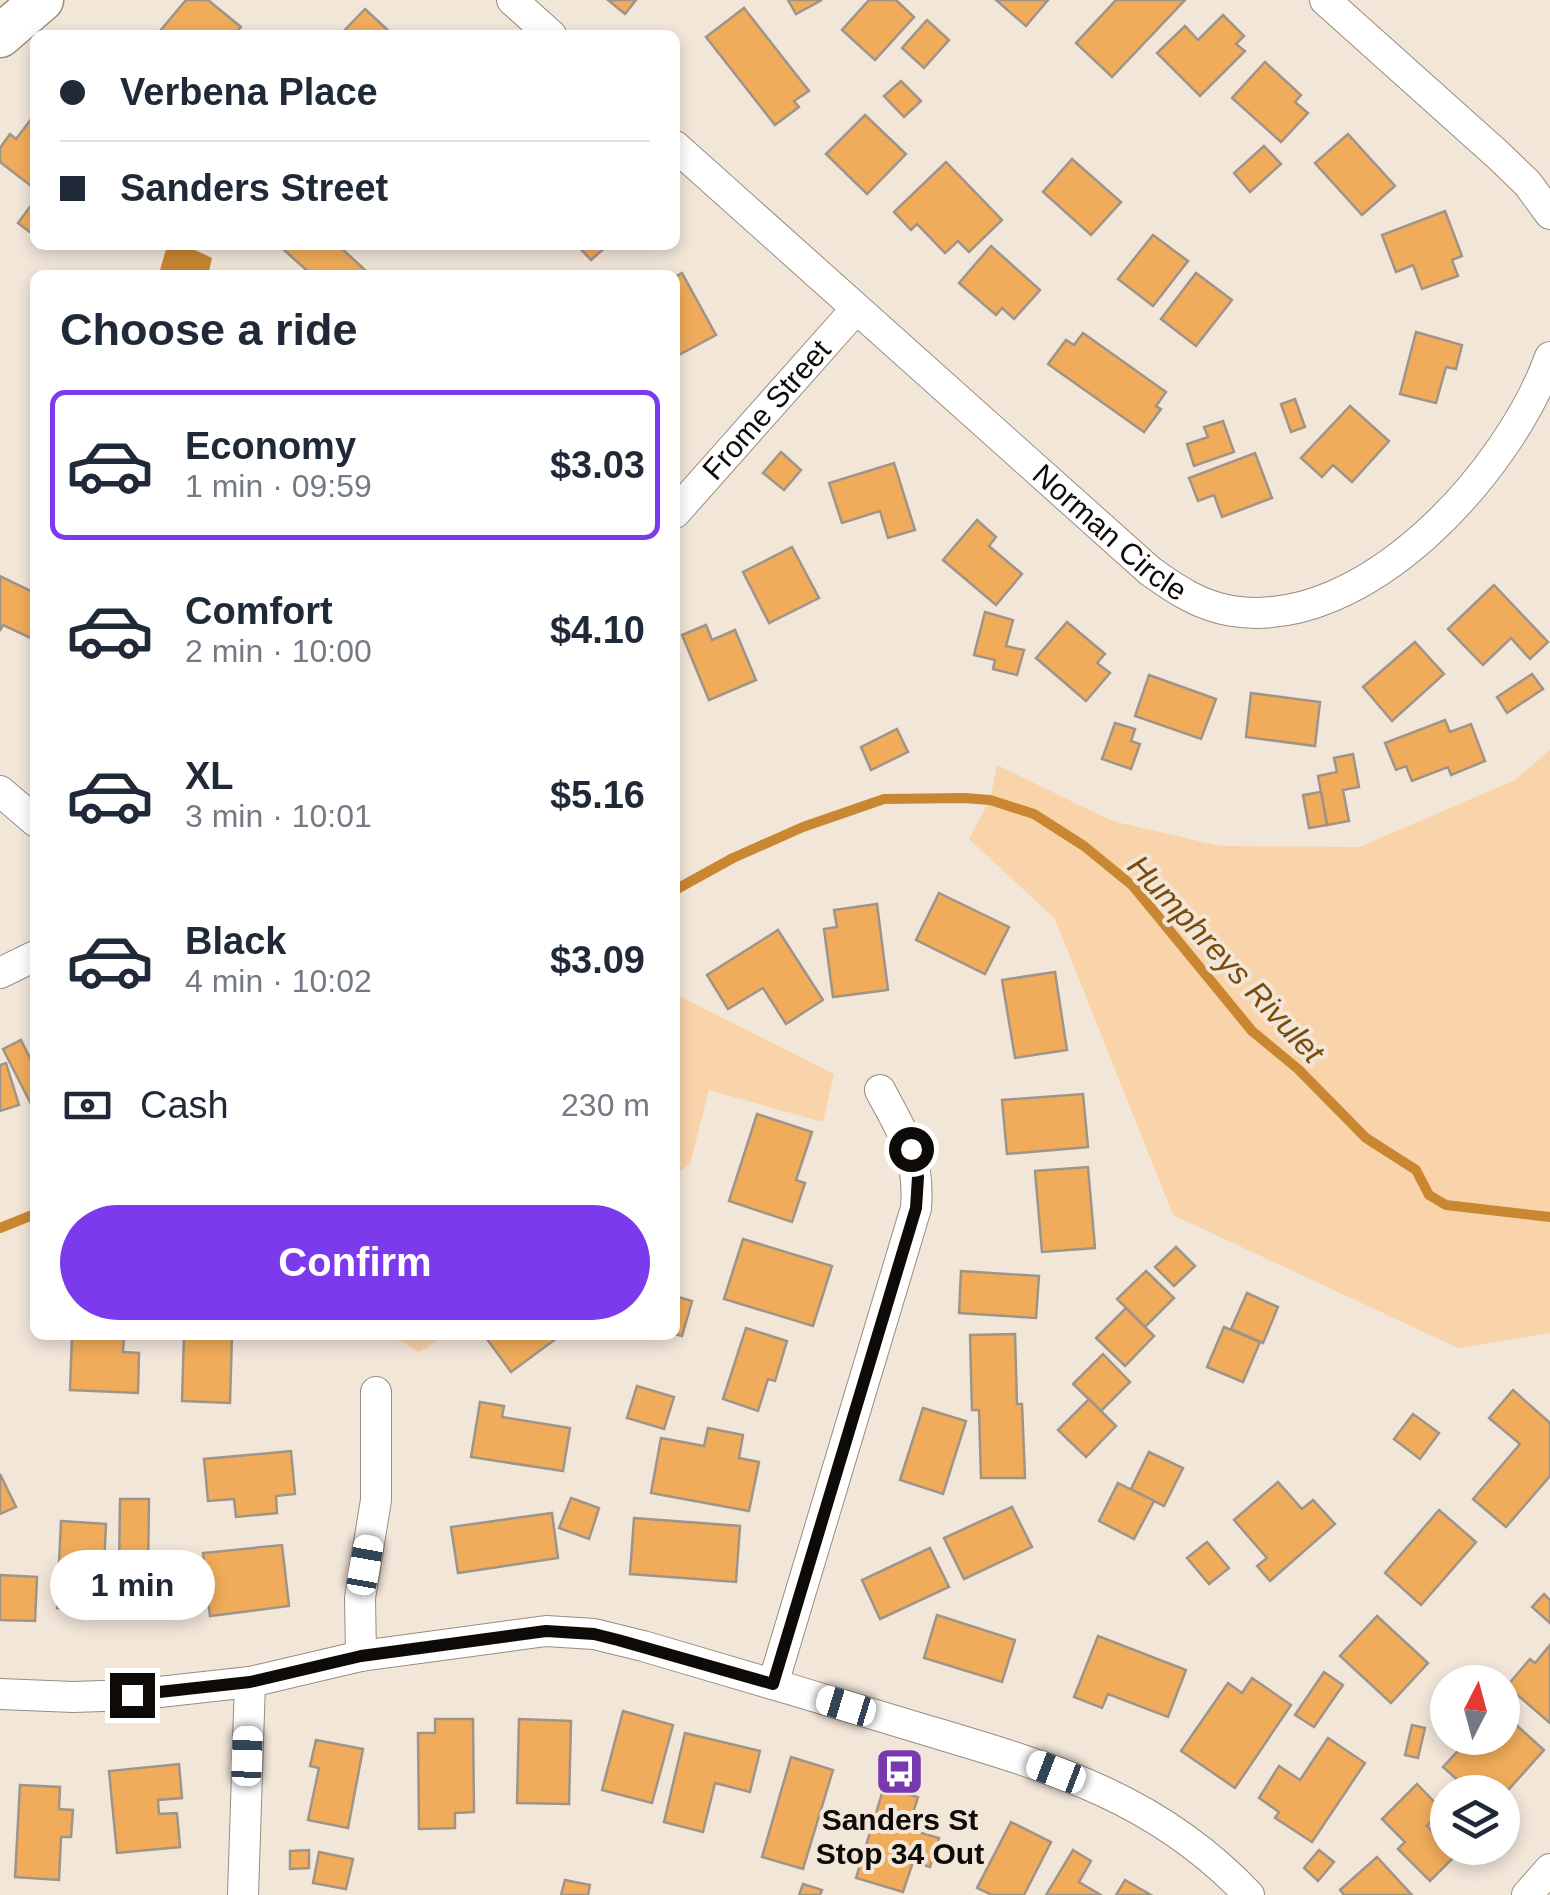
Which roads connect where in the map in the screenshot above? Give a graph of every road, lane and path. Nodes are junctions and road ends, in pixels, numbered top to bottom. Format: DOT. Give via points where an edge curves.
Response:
graph roads {
  1 [pos="42,0"];
  2 [pos="512,0"];
  3 [pos="1325,0"];
  4 [pos="545,30"];
  5 [pos="0,36"];
  6 [pos="680,151"];
  7 [pos="1550,214"];
  8 [pos="856,310"];
  9 [pos="1550,357"];
  10 [pos="680,507"];
  11 [pos="0,791"];
  12 [pos="30,817"];
  13 [pos="30,958"];
  14 [pos="0,973"];
  15 [pos="880,1090"];
  16 [pos="376,1392"];
  17 [pos="361,1656"];
  18 [pos="250,1682"];
  19 [pos="773,1684"];
  20 [pos="0,1694"];
  21 [pos="1550,1869"];
  22 [pos="243,1895"];
  23 [pos="1249,1895"];
  24 [pos="1527,1895"];
  1 -- 5 [label="street"];
  2 -- 4 [label="street"];
  3 -- 7 [label="street" via="1528,184"];
  6 -- 8 [label="street, Norman Circle"];
  8 -- 9 [label="street, Norman Circle" via="1150,572 1204,604 1264,614 1328,597 1426,536 1497,459"];
  8 -- 10 [label="street, Frome Street"];
  11 -- 12 [label="street"];
  13 -- 14 [label="street"];
  15 -- 19 [label="street" via="911,1149 916,1208"];
  16 -- 17 [label="street" via="376,1500 360,1598"];
  17 -- 18 [label="street"];
  17 -- 19 [label="street" via="546,1631 594,1634"];
  18 -- 20 [label="street" via="132,1695"];
  18 -- 22 [label="street"];
  19 -- 23 [label="street" via="1027,1761 1114,1795 1204,1850"];
  21 -- 24 [label="street"];
}
